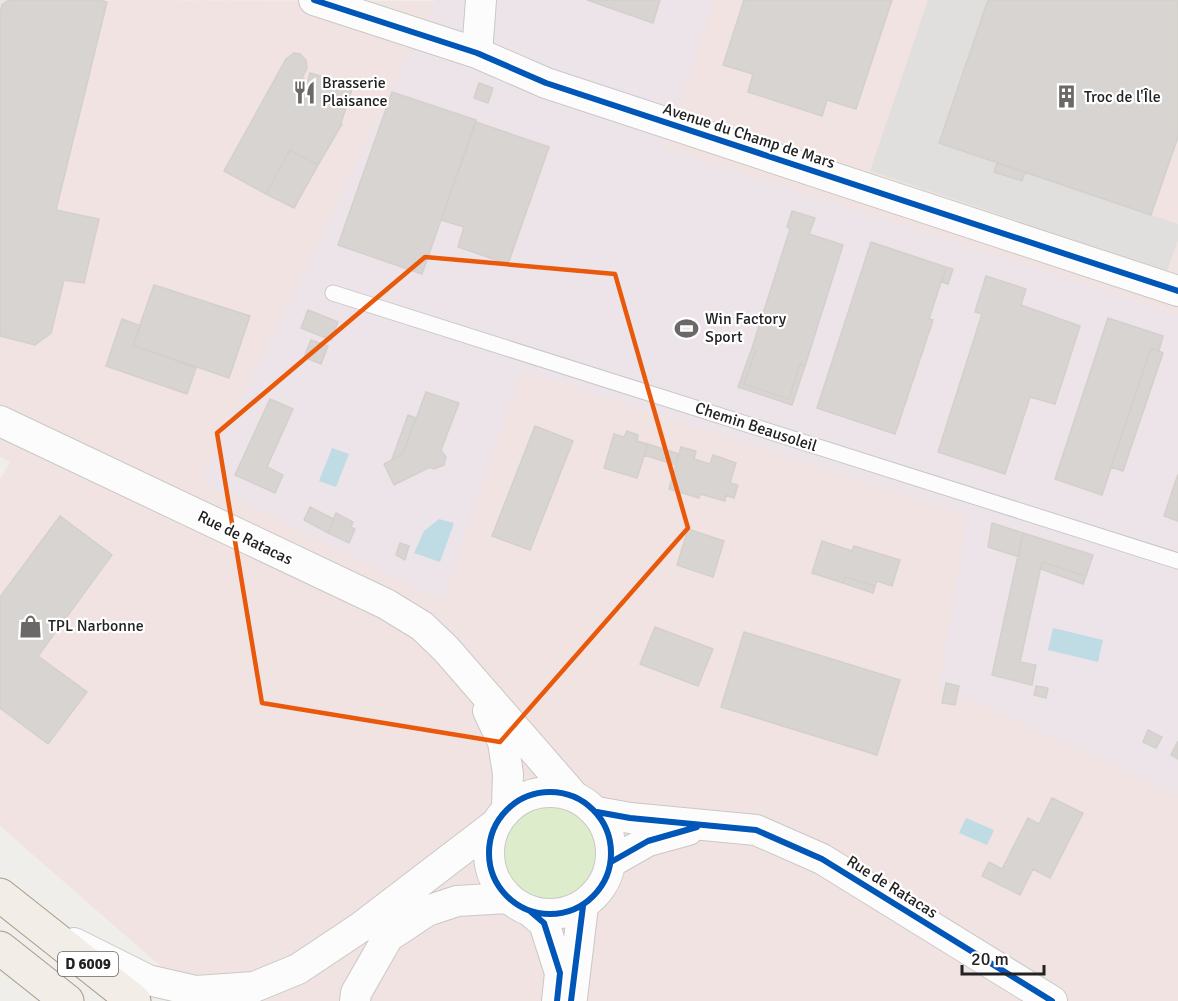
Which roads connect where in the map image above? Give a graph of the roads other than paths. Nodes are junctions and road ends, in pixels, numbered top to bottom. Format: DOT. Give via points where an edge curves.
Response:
graph roads {
  1 [pos="314,0"];
  2 [pos="481,0"];
  3 [pos="477,53"];
  4 [pos="1178,291"];
  5 [pos="333,293"];
  6 [pos="0,421"];
  7 [pos="1178,561"];
  8 [pos="471,679"];
  9 [pos="585,804"];
  10 [pos="500,817"];
  11 [pos="707,824"];
  12 [pos="611,862"];
  13 [pos="0,895"];
  14 [pos="519,905"];
  15 [pos="583,906"];
  16 [pos="42,928"];
  17 [pos="0,948"];
  18 [pos="65,1000"];
  19 [pos="134,1001"];
  20 [pos="355,1001"];
  21 [pos="557,1001"];
  22 [pos="571,1001"];
  23 [pos="1052,1001"];
  1 -- 3 [label="street, Avenue du Champ de Mars"];
  2 -- 3 [label="street"];
  3 -- 4 [label="street, Avenue du Champ de Mars" via="546,83"];
  5 -- 7 [label="lane, Chemin Beausoleil"];
  6 -- 8 [label="street, Rue de Ratacas" via="386,604 422,627"];
  8 -- 9 [label="street, Rue de Ratacas"];
  8 -- 10 [label="street, Rue de Ratacas" via="503,742 508,774"];
  9 -- 10 [label="street" via="528,794"];
  9 -- 11 [label="street, Rue de Ratacas" via="630,818"];
  9 -- 12 [label="street" via="610,836"];
  10 -- 14 [label="street" via="487,849 490,870"];
  10 -- 16 [label="street" via="361,927 298,969 254,987 196,991 148,980"];
  11 -- 12 [label="street, Rue de Ratacas" via="648,841"];
  11 -- 23 [label="street, Rue de Ratacas" via="756,830 822,859"];
  12 -- 15 [label="street" via="596,894"];
  13 -- 16 [label="main road, D 6009"];
  14 -- 15 [label="street" via="560,914"];
  14 -- 20 [label="street" via="457,901 427,911 388,937"];
  14 -- 21 [label="street" via="544,923 560,973"];
  15 -- 22 [label="street"];
  16 -- 19 [label="main road, D 6009"];
  17 -- 18 [label="main road, D 6009"];
}
